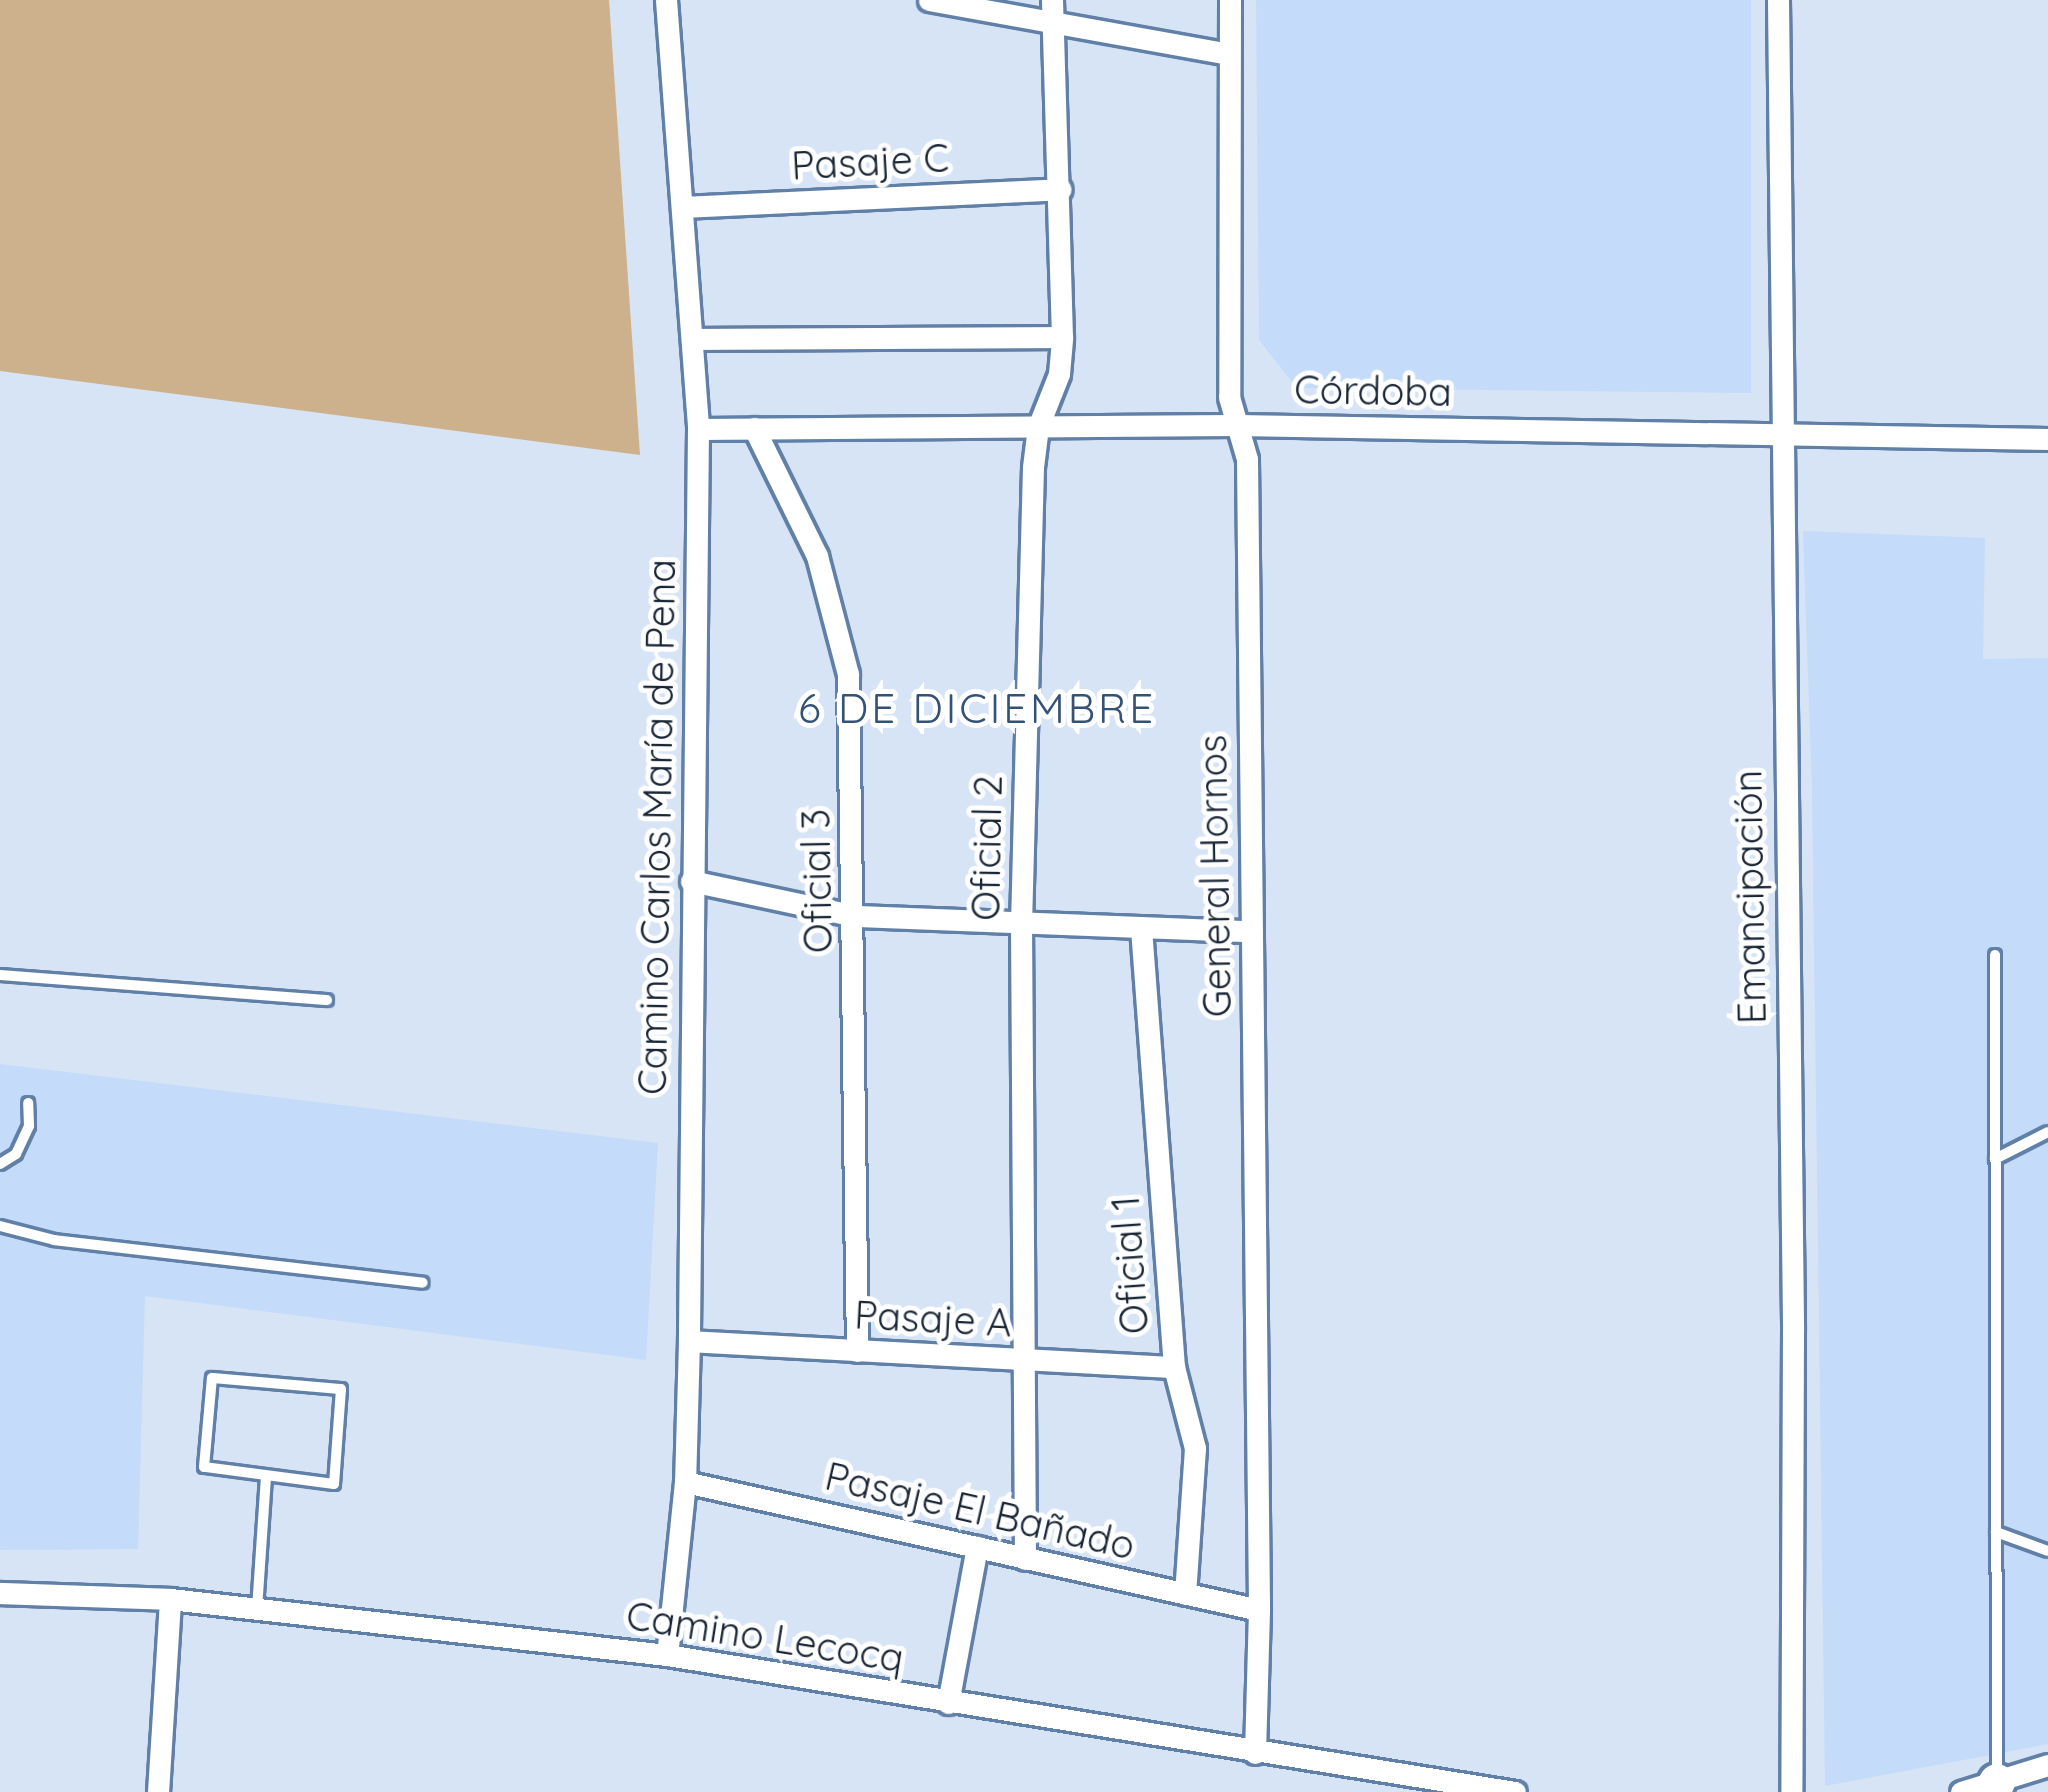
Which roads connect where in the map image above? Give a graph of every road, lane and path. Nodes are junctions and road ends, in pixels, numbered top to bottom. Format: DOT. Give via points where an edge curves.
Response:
graph roads {
  1 [pos="666,0"];
  2 [pos="928,0"];
  3 [pos="1230,0"];
  4 [pos="1778,0"];
  5 [pos="1052,10"];
  6 [pos="1229,54"];
  7 [pos="1061,189"];
  8 [pos="682,207"];
  9 [pos="1061,337"];
  10 [pos="693,340"];
  11 [pos="1237,425"];
  12 [pos="1037,427"];
  13 [pos="754,428"];
  14 [pos="698,429"];
  15 [pos="1783,432"];
  16 [pos="2048,439"];
  17 [pos="692,881"];
  18 [pos="855,916"];
  19 [pos="1021,925"];
  20 [pos="1141,928"];
  21 [pos="1252,931"];
  22 [pos="1995,955"];
  23 [pos="0,975"];
  24 [pos="327,1000"];
  25 [pos="28,1103"];
  26 [pos="2048,1132"];
  27 [pos="1995,1159"];
  28 [pos="0,1164"];
  29 [pos="0,1226"];
  30 [pos="423,1282"];
  31 [pos="689,1341"];
  32 [pos="857,1351"];
  33 [pos="1026,1360"];
  34 [pos="1174,1367"];
  35 [pos="266,1478"];
  36 [pos="685,1481"];
  37 [pos="1996,1532"];
  38 [pos="977,1547"];
  39 [pos="2048,1551"];
  40 [pos="1025,1558"];
  41 [pos="0,1593"];
  42 [pos="1185,1594"];
  43 [pos="170,1599"];
  44 [pos="257,1610"];
  45 [pos="1259,1610"];
  46 [pos="668,1655"];
  47 [pos="948,1703"];
  48 [pos="1255,1753"];
  49 [pos="2048,1765"];
  50 [pos="1994,1787"];
  51 [pos="158,1792"];
  52 [pos="1515,1792"];
  53 [pos="1790,1792"];
  54 [pos="1961,1792"];
  1 -- 8 [label="street, Camino Carlos María de Pena"];
  2 -- 5 [label="street"];
  3 -- 6 [label="street, General Hornos"];
  4 -- 15 [label="street, Emancipación"];
  5 -- 6 [label="street"];
  5 -- 7 [label="street, Oficial 2"];
  6 -- 11 [label="street, General Hornos" via="1229,397"];
  7 -- 8 [label="street, Pasaje C"];
  7 -- 9 [label="street, Oficial 2"];
  8 -- 10 [label="street, Camino Carlos María de Pena"];
  9 -- 10 [label="street"];
  9 -- 12 [label="street, Oficial 2" via="1058,374"];
  10 -- 14 [label="street, Camino Carlos María de Pena"];
  11 -- 12 [label="street, Córdoba"];
  11 -- 15 [label="street, Córdoba"];
  11 -- 21 [label="street, General Hornos" via="1247,459"];
  12 -- 13 [label="street, Córdoba"];
  12 -- 19 [label="street, Oficial 2"];
  13 -- 14 [label="street, Córdoba"];
  13 -- 18 [label="street, Oficial 3" via="810,539 843,645"];
  14 -- 17 [label="street, Camino Carlos María de Pena"];
  15 -- 16 [label="street, Córdoba"];
  15 -- 53 [label="street, Emancipación"];
  17 -- 18 [label="street"];
  17 -- 31 [label="street, Camino Carlos María de Pena"];
  18 -- 19 [label="street"];
  18 -- 32 [label="street, Oficial 3"];
  19 -- 20 [label="street"];
  19 -- 33 [label="street, Oficial 2"];
  20 -- 21 [label="street"];
  20 -- 34 [label="street, Oficial 1"];
  21 -- 45 [label="street, General Hornos"];
  22 -- 27 [label="lane"];
  23 -- 24 [label="lane"];
  25 -- 28 [label="lane" via="29,1126 16,1154"];
  26 -- 27 [label="lane"];
  27 -- 37 [label="lane"];
  29 -- 30 [label="lane" via="54,1240"];
  31 -- 32 [label="street, Pasaje A"];
  31 -- 36 [label="street, Camino Carlos María de Pena"];
  32 -- 33 [label="street, Pasaje A"];
  33 -- 34 [label="street, Pasaje A"];
  33 -- 40 [label="street, Oficial 2"];
  34 -- 42 [label="street, Oficial 1" via="1195,1448"];
  35 -- 35 [label="lane" via="204,1467 212,1378 341,1389 334,1484"];
  35 -- 44 [label="lane"];
  36 -- 38 [label="street, Pasaje El Bañado"];
  36 -- 46 [label="street, Camino Carlos María de Pena"];
  37 -- 39 [label="lane"];
  37 -- 50 [label="lane"];
  38 -- 40 [label="street, Pasaje El Bañado"];
  38 -- 47 [label="street"];
  40 -- 42 [label="street, Pasaje El Bañado"];
  41 -- 43 [label="street, Camino Lecocq"];
  42 -- 45 [label="street, Pasaje El Bañado"];
  43 -- 44 [label="street, Camino Lecocq"];
  43 -- 51 [label="street"];
  44 -- 46 [label="street, Camino Lecocq"];
  45 -- 48 [label="street, General Hornos"];
  46 -- 47 [label="street, Camino Lecocq"];
  47 -- 48 [label="street, Camino Lecocq"];
  48 -- 52 [label="street, Camino Lecocq"];
  49 -- 50 [label="street"];
  50 -- 54 [label="street"];
}
